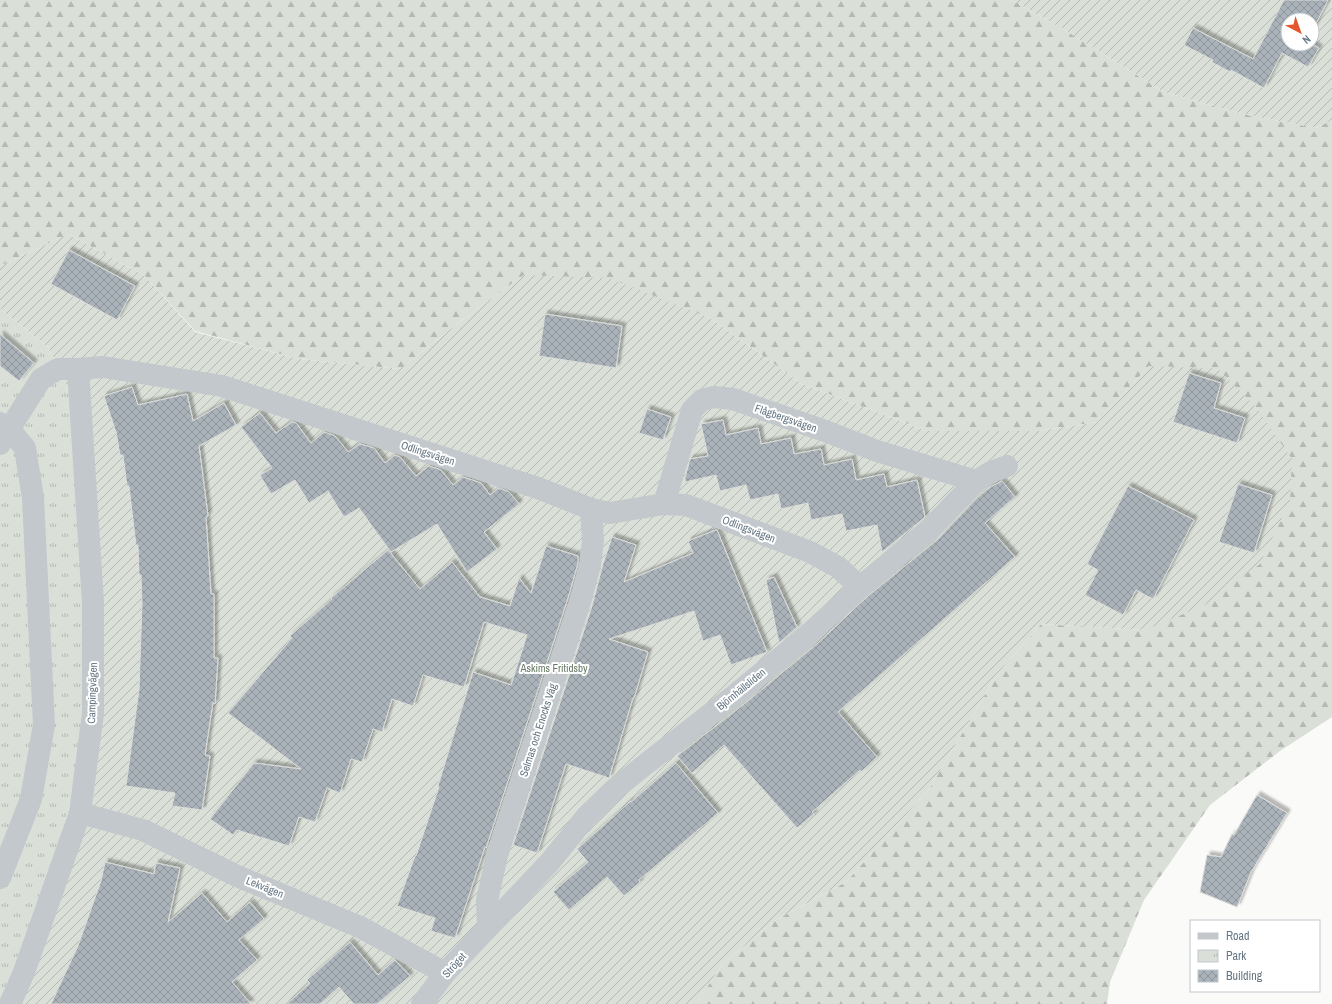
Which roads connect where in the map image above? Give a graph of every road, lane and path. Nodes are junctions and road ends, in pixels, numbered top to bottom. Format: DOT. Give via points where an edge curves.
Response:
graph roads {
  1 [pos="78,369"];
  2 [pos="3,432"];
  3 [pos="1007,466"];
  4 [pos="976,481"];
  5 [pos="664,504"];
  6 [pos="591,509"];
  7 [pos="860,587"];
  8 [pos="80,813"];
  9 [pos="0,878"];
  10 [pos="488,927"];
  11 [pos="445,973"];
  12 [pos="10,1004"];
  13 [pos="422,1004"];
  1 -- 2 [label="lane, Odlingsvägen" via="58,368 41,379"];
  1 -- 6 [label="lane, Odlingsvägen" via="103,367 222,386 531,486"];
  1 -- 8 [label="lane, Campingvägen" via="93,603 93,713"];
  2 -- 9 [label="lane" via="25,448 34,498 44,725 31,798"];
  3 -- 4 [label="lane, Björnhällsliden"];
  4 -- 5 [label="lane, Flågbergsvägen" via="877,451 733,399 714,397 702,400 692,410"];
  4 -- 7 [label="lane, Björnhällsliden" via="929,530"];
  5 -- 6 [label="lane, Odlingsvägen" via="610,513"];
  5 -- 7 [label="lane, Odlingsvägen" via="686,505 810,552 838,567"];
  6 -- 10 [label="lane, Selmas och Enocks Väg" via="593,541 590,565 497,855 487,901"];
  7 -- 10 [label="lane, Björnhällsliden" via="809,634 606,798"];
  8 -- 11 [label="lane, Lekvägen" via="143,830 237,876 360,927"];
  8 -- 12 [label="lane, Campingvägen" via="24,972"];
  10 -- 11 [label="lane, Ströget"];
  11 -- 13 [label="lane, Ströget"];
}
